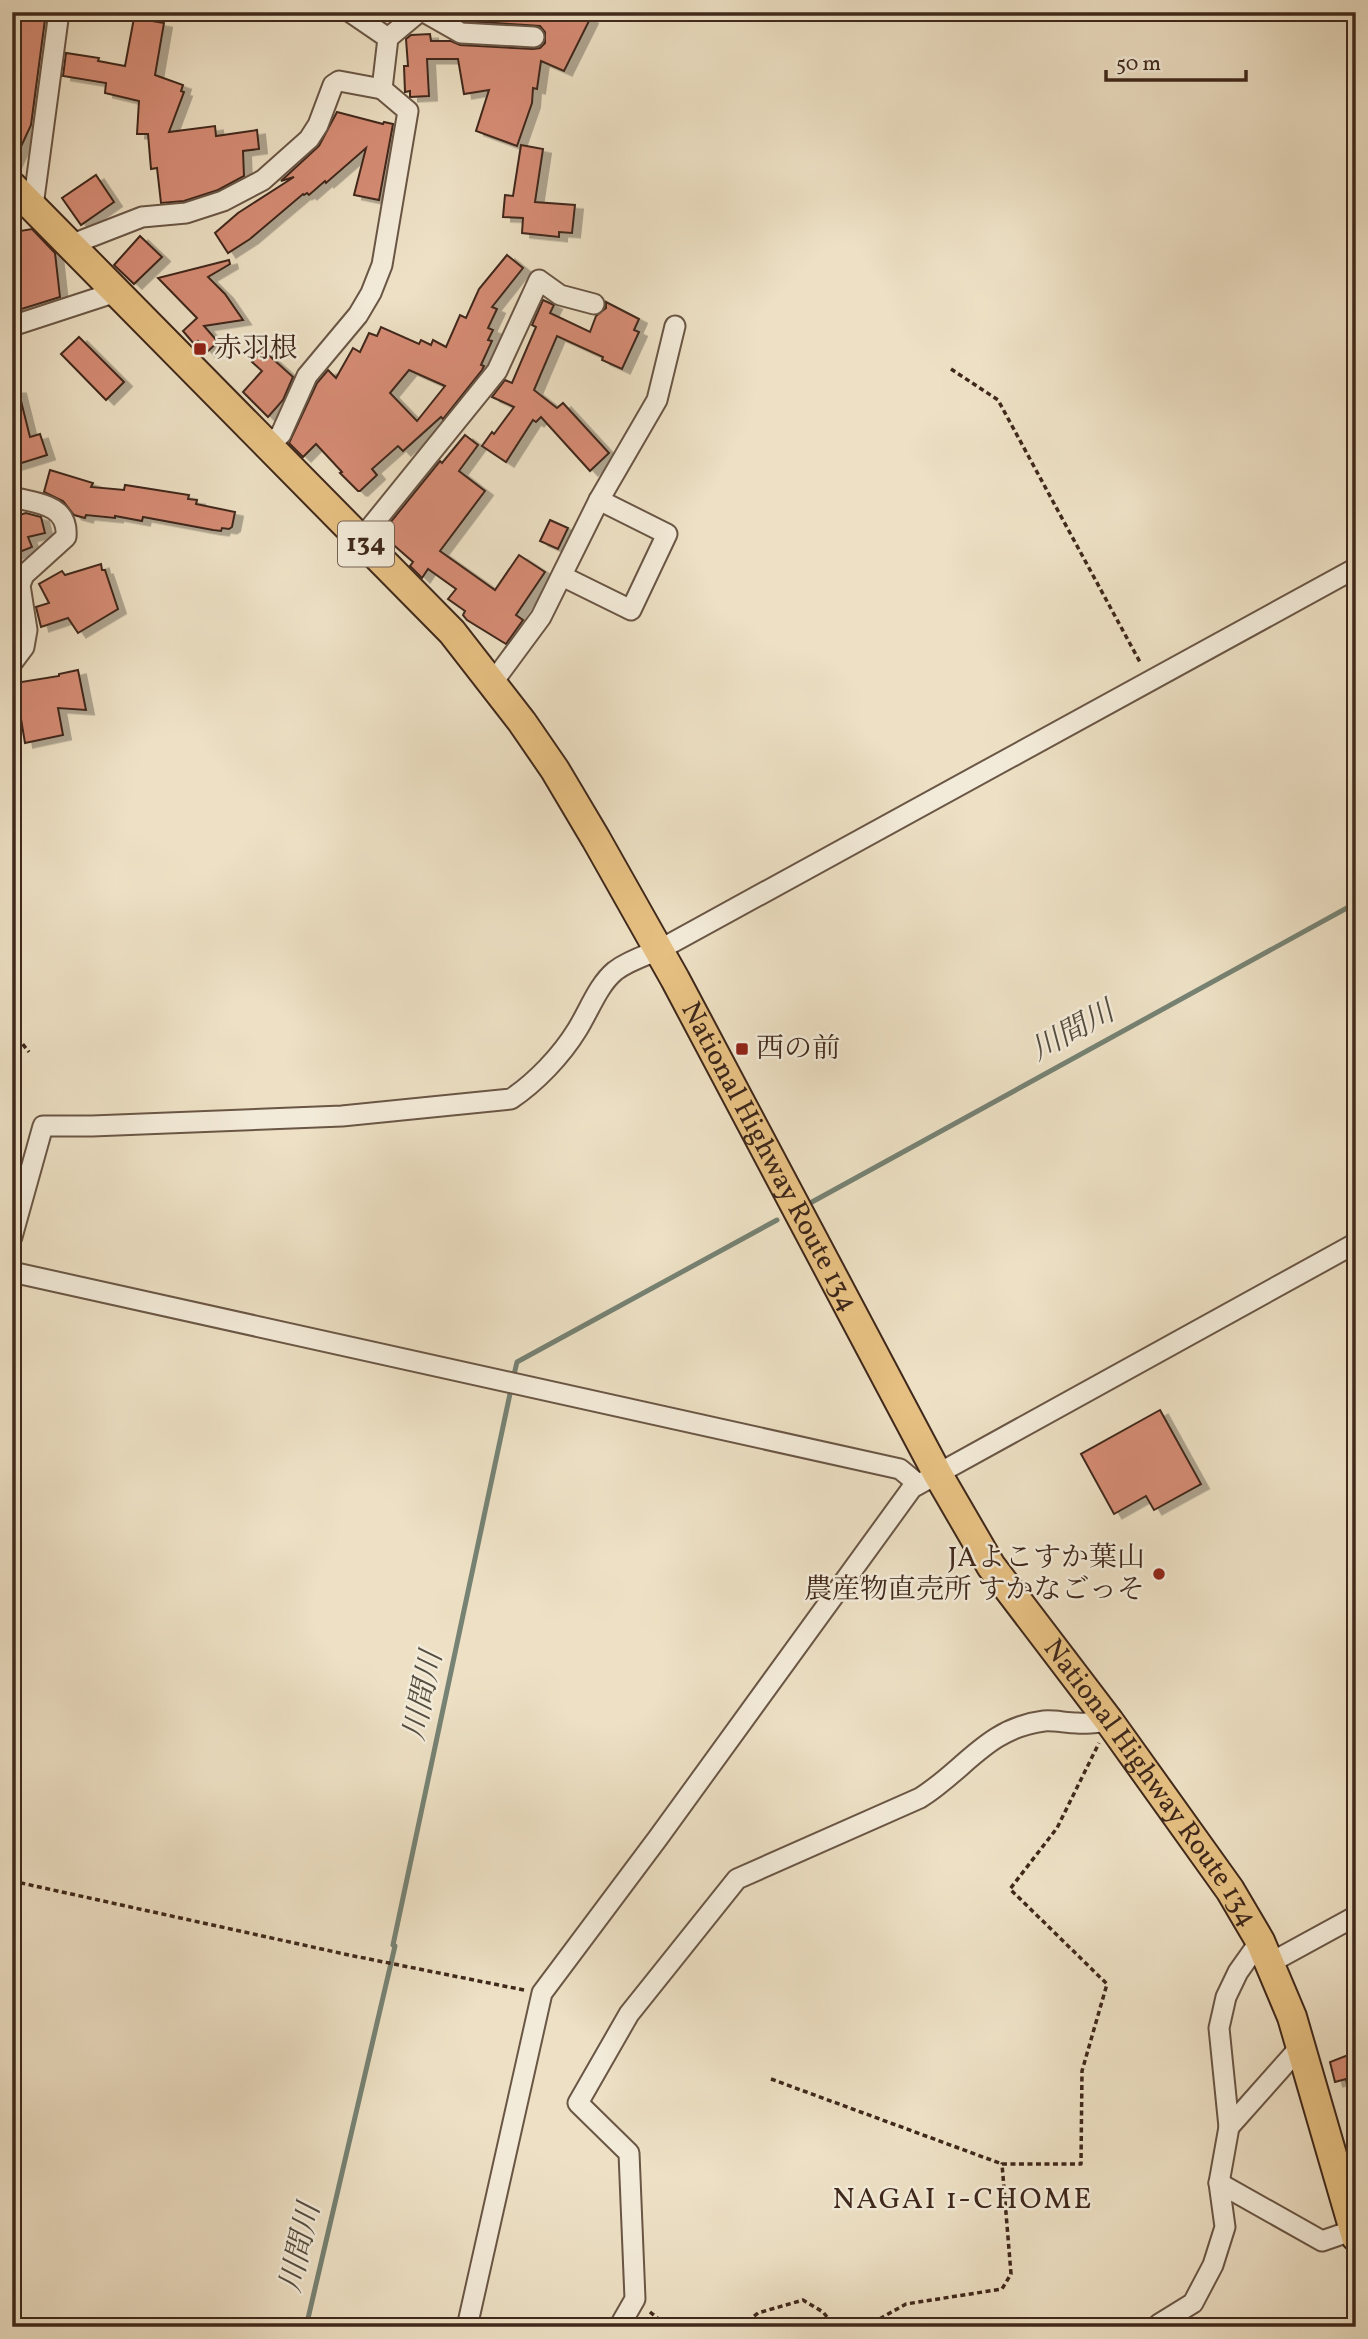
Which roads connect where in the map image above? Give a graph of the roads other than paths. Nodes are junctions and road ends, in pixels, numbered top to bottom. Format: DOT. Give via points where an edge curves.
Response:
graph roads {
  1 [pos="60,12"];
  2 [pos="350,12"];
  3 [pos="419,12"];
  4 [pos="424,12"];
  5 [pos="534,37"];
  6 [pos="388,38"];
  7 [pos="382,89"];
  8 [pos="12,186"];
  9 [pos="33,206"];
  10 [pos="70,245"];
  11 [pos="116,292"];
  12 [pos="594,304"];
  13 [pos="12,326"];
  14 [pos="675,326"];
  15 [pos="269,446"];
  16 [pos="12,497"];
  17 [pos="599,500"];
  18 [pos="361,540"];
  19 [pos="1356,568"];
  20 [pos="562,576"];
  21 [pos="12,663"];
  22 [pos="493,682"];
  23 [pos="659,950"];
  24 [pos="12,1237"];
  25 [pos="1356,1242"];
  26 [pos="12,1272"];
  27 [pos="928,1479"];
  28 [pos="1110,1721"];
  29 [pos="1356,1916"];
  30 [pos="1265,1952"];
  31 [pos="1301,2046"];
  32 [pos="1229,2127"];
  33 [pos="1219,2183"];
  34 [pos="1355,2234"];
  35 [pos="467,2327"];
  36 [pos="619,2327"];
  37 [pos="1159,2327"];
  1 -- 9 [label="street"];
  2 -- 6 [label="street"];
  3 -- 6 [label="street"];
  4 -- 5 [label="street" via="461,33"];
  6 -- 7 [label="street"];
  7 -- 10 [label="street" via="339,81 333,85 309,139 263,180 223,201 186,213 142,217"];
  7 -- 15 [label="street" via="408,111 382,265 358,315 307,376 281,434"];
  8 -- 9 [label="highway, National Highway Route 134 / 134"];
  9 -- 10 [label="highway, National Highway Route 134 / 134"];
  10 -- 11 [label="highway, National Highway Route 134 / 134"];
  11 -- 13 [label="street"];
  11 -- 15 [label="highway, National Highway Route 134 / 134"];
  12 -- 18 [label="street" via="560,295 539,280 498,368"];
  14 -- 17 [label="street" via="657,400"];
  15 -- 18 [label="highway, National Highway Route 134 / 134"];
  16 -- 21 [label="street" via="56,508 66,530 66,537 24,575 20,585 27,630 24,647"];
  17 -- 20 [label="street"];
  17 -- 20 [label="street" via="667,534 631,610"];
  18 -- 22 [label="highway, National Highway Route 134 / 134" via="452,632"];
  19 -- 23 [label="street"];
  20 -- 22 [label="street" via="541,617"];
  22 -- 23 [label="highway, National Highway Route 134 / 134" via="555,770"];
  23 -- 24 [label="street" via="613,973 575,1033 530,1086 511,1099 342,1116 43,1126"];
  23 -- 27 [label="highway, National Highway Route 134 / 134"];
  25 -- 27 [label="street"];
  26 -- 27 [label="street" via="900,1469"];
  27 -- 28 [label="highway, National Highway Route 134 / 134"];
  27 -- 35 [label="street" via="912,1488 542,1993"];
  28 -- 30 [label="highway, National Highway Route 134 / 134" via="1230,1890"];
  28 -- 36 [label="street" via="1046,1720 1002,1734 920,1798 737,1879 629,2014 578,2103 629,2153 635,2300"];
  29 -- 30 [label="street"];
  30 -- 31 [label="highway, National Highway Route 134 / 134"];
  30 -- 32 [label="street" via="1238,1972 1219,2028"];
  31 -- 32 [label="street"];
  31 -- 34 [label="highway, National Highway Route 134 / 134"];
  32 -- 33 [label="street"];
  33 -- 34 [label="street" via="1322,2241"];
  33 -- 37 [label="street" via="1226,2227 1213,2265 1193,2303"];
}
